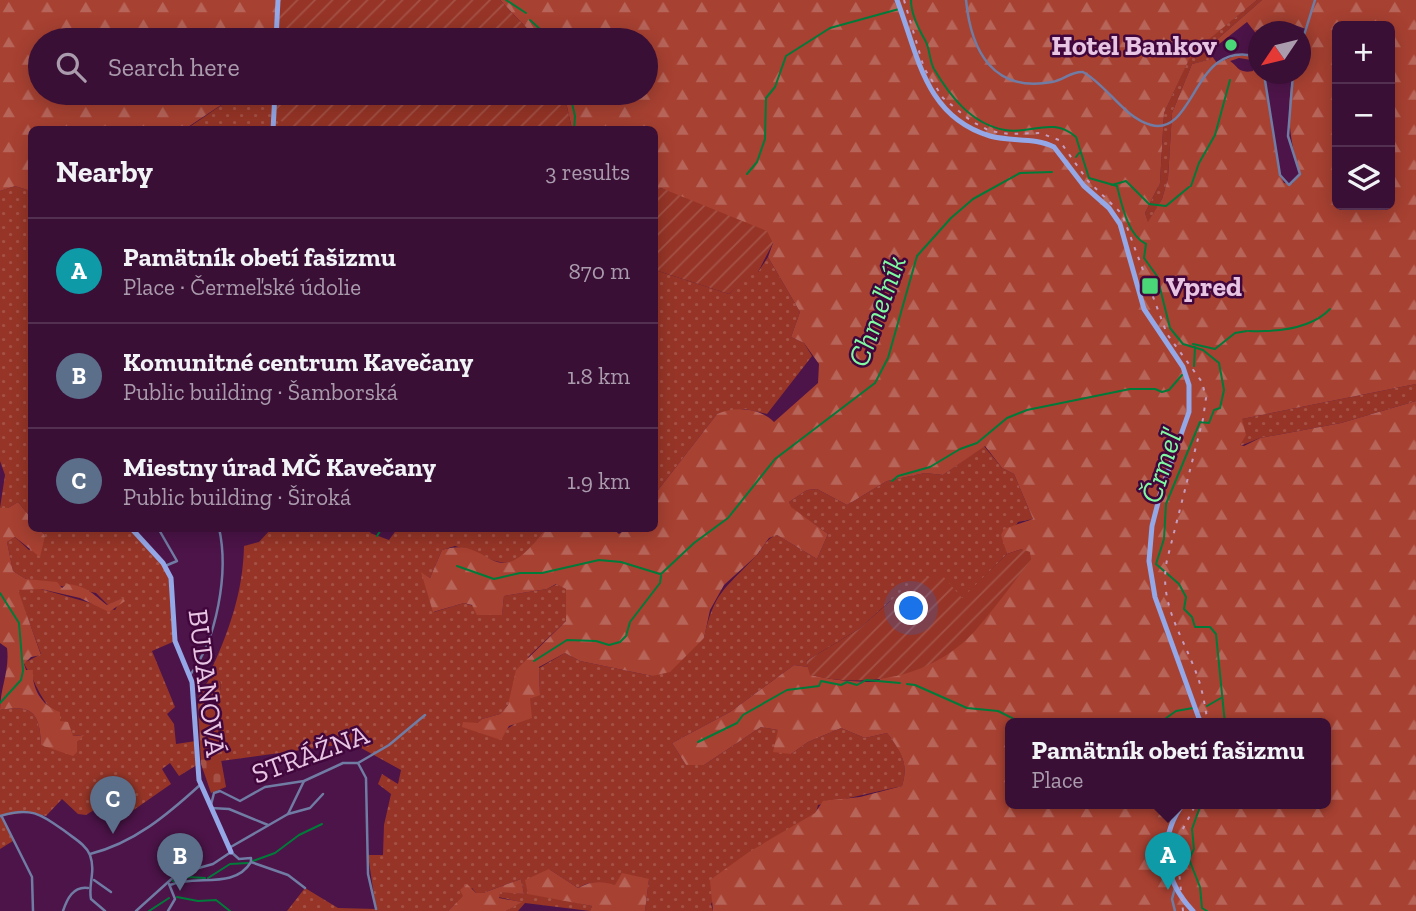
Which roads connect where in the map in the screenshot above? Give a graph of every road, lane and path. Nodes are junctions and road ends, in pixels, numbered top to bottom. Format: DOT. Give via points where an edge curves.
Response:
graph roads {
  1 [pos="278,0"];
  2 [pos="897,0"];
  3 [pos="965,0"];
  4 [pos="1315,0"];
  5 [pos="1308,21"];
  6 [pos="277,28"];
  7 [pos="1248,55"];
  8 [pos="1266,84"];
  9 [pos="1292,84"];
  10 [pos="274,105"];
  11 [pos="273,126"];
  12 [pos="135,532"];
  13 [pos="160,532"];
  14 [pos="220,532"];
  15 [pos="165,566"];
  16 [pos="190,675"];
  17 [pos="425,715"];
  18 [pos="1199,718"];
  19 [pos="358,763"];
  20 [pos="304,781"];
  21 [pos="200,785"];
  22 [pos="323,794"];
  23 [pos="211,807"];
  24 [pos="1180,809"];
  25 [pos="288,814"];
  26 [pos="1,816"];
  27 [pos="268,825"];
  28 [pos="230,850"];
  29 [pos="90,853"];
  30 [pos="251,862"];
  31 [pos="94,880"];
  32 [pos="169,883"];
  33 [pos="90,888"];
  34 [pos="305,888"];
  35 [pos="1175,888"];
  36 [pos="111,892"];
  37 [pos="376,909"];
  38 [pos="33,911"];
  39 [pos="63,911"];
  40 [pos="105,911"];
  41 [pos="136,911"];
  42 [pos="168,911"];
  43 [pos="1175,911"];
  44 [pos="1193,911"];
  1 -- 6 [label="main road"];
  2 -- 18 [label="main road" via="922,76 941,105 982,133 1054,147 1113,214 1125,233 1149,319 1186,375 1189,409 1155,512 1149,561 1159,608"];
  3 -- 7 [label="street" via="969,24 988,67 1002,76 1038,83 1083,72 1135,117 1154,125 1181,114 1208,70 1227,58"];
  4 -- 5 [label="street"];
  8 -- 9 [label="street" via="1280,175 1289,185 1300,174 1288,136"];
  10 -- 11 [label="main road"];
  12 -- 15 [label="main road, BUDANOVÁ"];
  13 -- 15 [label="street" via="177,561"];
  14 -- 16 [label="street" via="223,556 213,632"];
  15 -- 16 [label="main road, BUDANOVÁ" via="174,592 175,641"];
  16 -- 21 [label="main road, BUDANOVÁ"];
  17 -- 19 [label="street, STRÁŽNA"];
  19 -- 20 [label="street, STRÁŽNA" via="343,763"];
  19 -- 37 [label="street" via="366,778 368,874"];
  20 -- 23 [label="street, STRÁŽNA" via="265,787 238,801 219,791"];
  20 -- 25 [label="street"];
  21 -- 23 [label="main road, BUDANOVÁ"];
  21 -- 29 [label="street" via="158,822"];
  22 -- 25 [label="street" via="310,808"];
  23 -- 27 [label="street" via="229,809"];
  23 -- 28 [label="main road, BUDANOVÁ"];
  24 -- 35 [label="main road" via="1167,843"];
  25 -- 27 [label="street"];
  26 -- 29 [label="street" via="22,811 46,816"];
  26 -- 38 [label="street" via="32,877"];
  27 -- 28 [label="street"];
  28 -- 30 [label="street"];
  28 -- 32 [label="street" via="214,864 185,870"];
  29 -- 31 [label="street"];
  30 -- 32 [label="street" via="231,878"];
  30 -- 34 [label="street" via="288,875"];
  31 -- 33 [label="street"];
  31 -- 36 [label="street"];
  32 -- 41 [label="street"];
  32 -- 42 [label="street" via="175,899"];
  33 -- 39 [label="street" via="74,892"];
  33 -- 40 [label="street" via="93,902"];
  35 -- 43 [label="street"];
  35 -- 44 [label="main road"];
}
